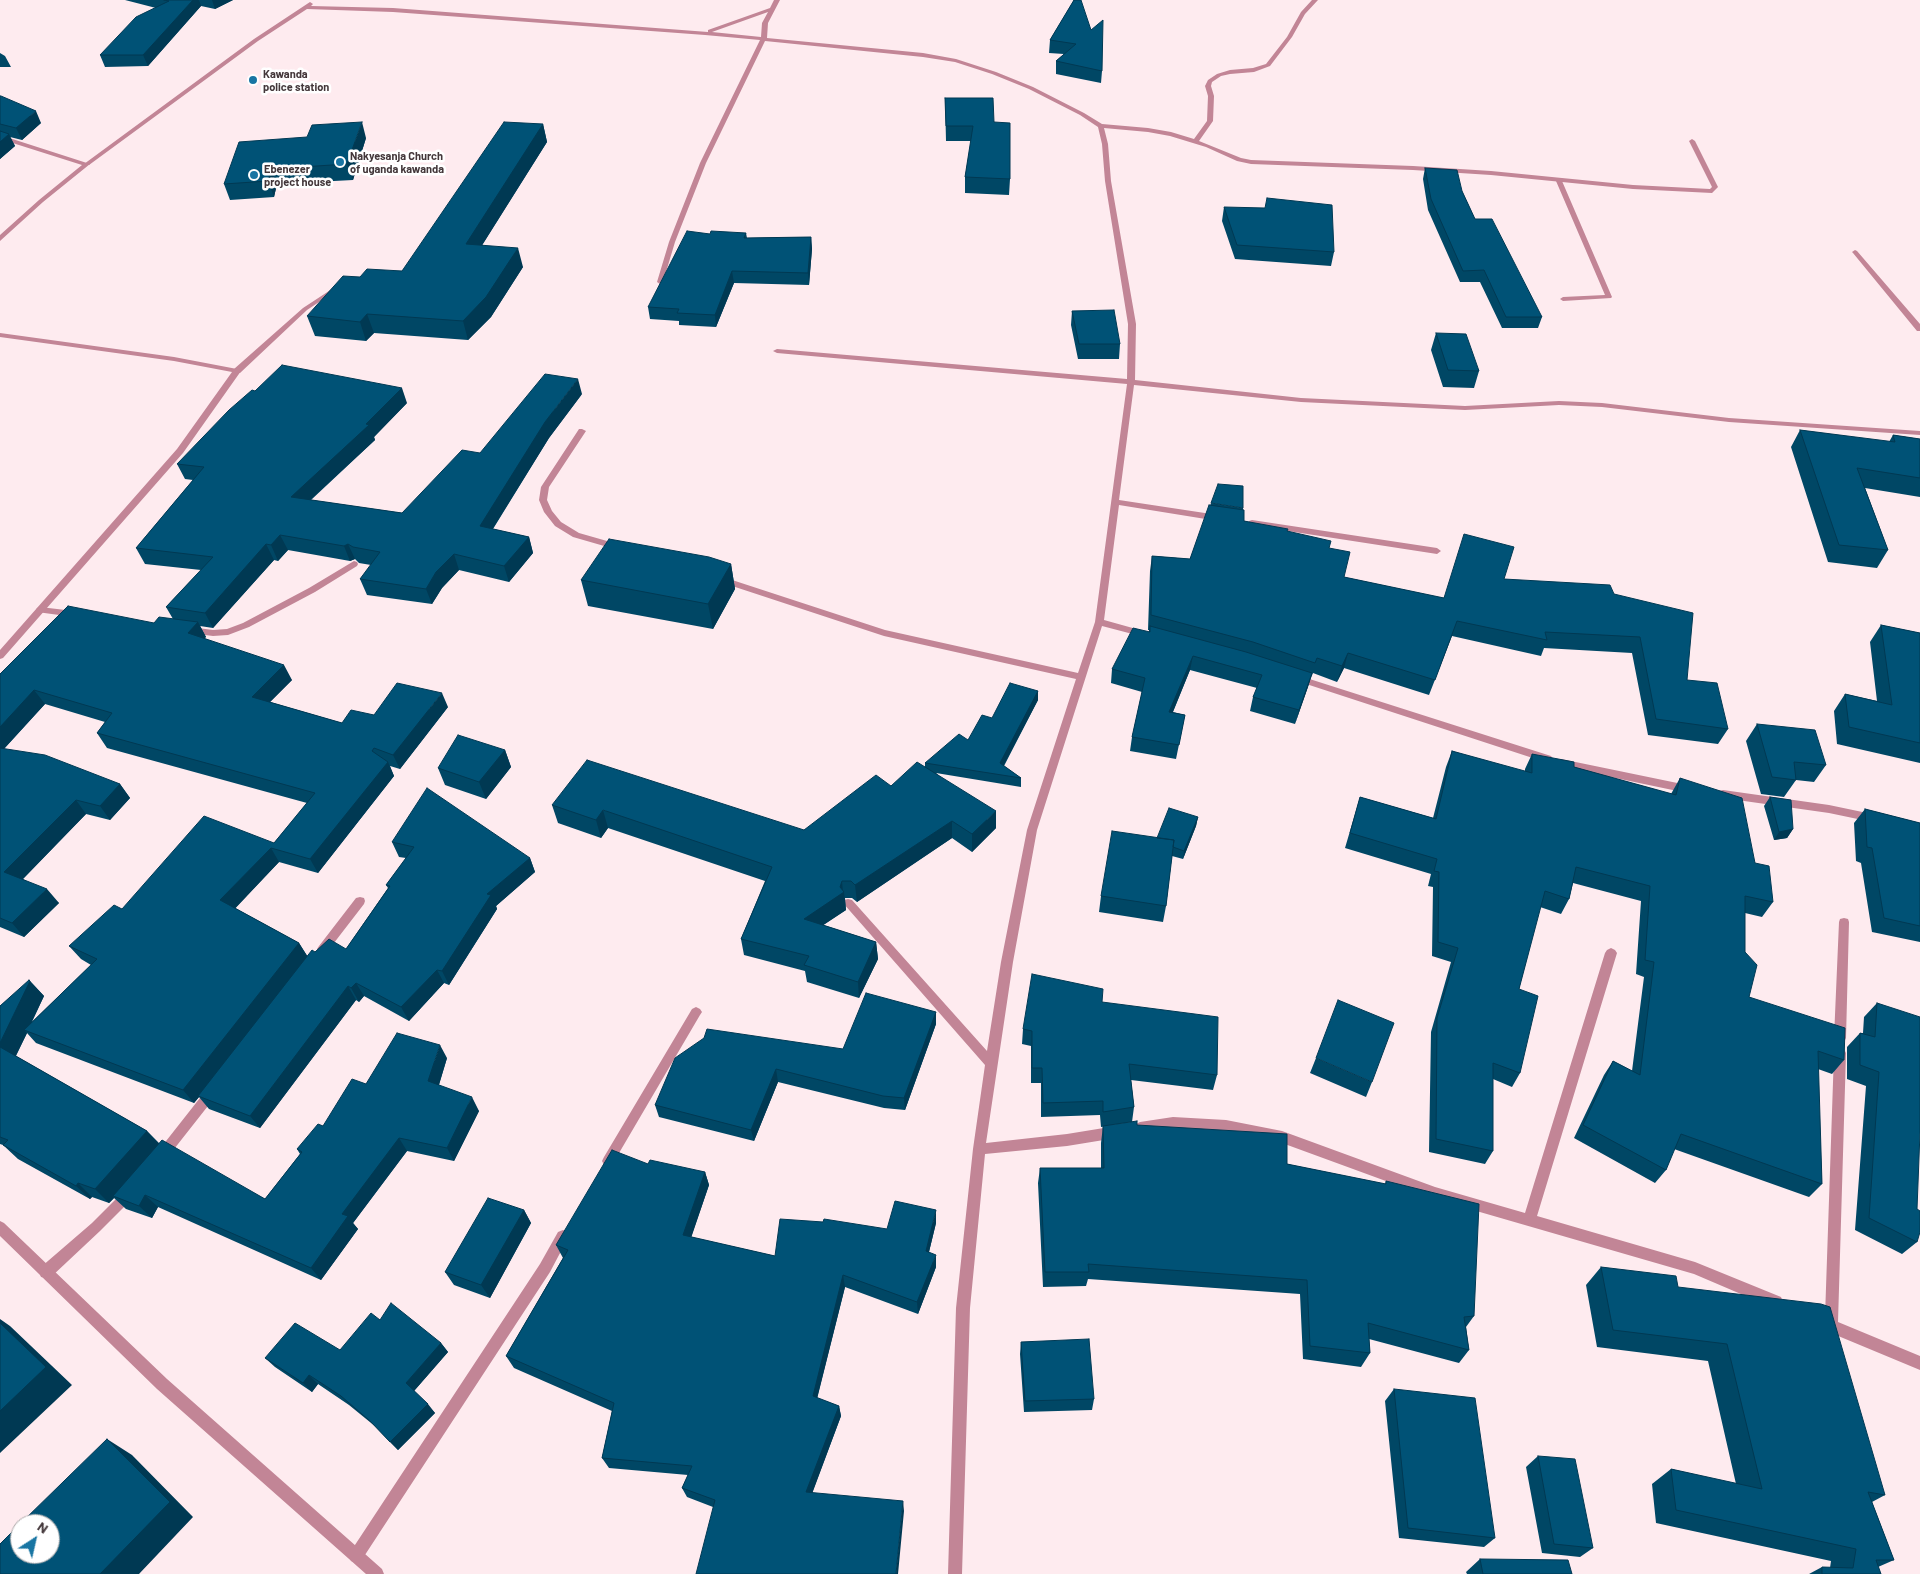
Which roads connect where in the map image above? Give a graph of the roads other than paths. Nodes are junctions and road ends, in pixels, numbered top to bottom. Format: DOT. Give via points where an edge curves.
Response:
graph roads {
  1 [pos="314,0"];
  2 [pos="777,0"];
  3 [pos="1315,0"];
  4 [pos="306,7"];
  5 [pos="770,10"];
  6 [pos="705,33"];
  7 [pos="764,38"];
  8 [pos="1101,126"];
  9 [pos="0,137"];
  10 [pos="1692,141"];
  11 [pos="1195,142"];
  12 [pos="87,164"];
  13 [pos="1559,181"];
  14 [pos="0,238"];
  15 [pos="1855,252"];
  16 [pos="660,282"];
  17 [pos="334,290"];
  18 [pos="1563,299"];
  19 [pos="1920,329"];
  20 [pos="0,335"];
  21 [pos="777,351"];
  22 [pos="237,370"];
  23 [pos="1131,382"];
  24 [pos="582,431"];
  25 [pos="1920,433"];
  26 [pos="1116,502"];
  27 [pos="1223,519"];
  28 [pos="1242,522"];
  29 [pos="623,549"];
  30 [pos="1436,551"];
  31 [pos="354,564"];
  32 [pos="717,578"];
  33 [pos="40,610"];
  34 [pos="87,616"];
  35 [pos="1099,622"];
  36 [pos="183,629"];
  37 [pos="1154,637"];
  38 [pos="0,656"];
  39 [pos="1284,674"];
  40 [pos="1081,677"];
  41 [pos="1884,820"];
  42 [pos="360,901"];
  43 [pos="848,903"];
  44 [pos="1844,922"];
  45 [pos="1611,953"];
  46 [pos="317,956"];
  47 [pos="696,1012"];
  48 [pos="991,1064"];
  49 [pos="220,1082"];
  50 [pos="979,1149"];
  51 [pos="154,1165"];
  52 [pos="600,1174"];
  53 [pos="136,1186"];
  54 [pos="1530,1219"];
  55 [pos="570,1225"];
  56 [pos="0,1228"];
  57 [pos="46,1272"];
  58 [pos="1786,1306"];
  59 [pos="1813,1318"];
  60 [pos="1831,1326"];
  61 [pos="1920,1363"];
  62 [pos="356,1556"];
  63 [pos="377,1574"];
  64 [pos="955,1574"];
  1 -- 4 [label="street"];
  2 -- 5 [label="street"];
  3 -- 11 [label="street" via="1268,65 1261,69 1219,75 1210,81 1210,121"];
  4 -- 6 [label="street" via="393,10"];
  4 -- 12 [label="street"];
  5 -- 6 [label="street"];
  5 -- 7 [label="street"];
  6 -- 7 [label="street"];
  7 -- 8 [label="street" via="956,61 1031,88"];
  7 -- 16 [label="street" via="703,163"];
  8 -- 11 [label="street" via="1148,130"];
  8 -- 23 [label="street" via="1132,324"];
  9 -- 12 [label="street"];
  10 -- 13 [label="street" via="1715,187 1712,191"];
  11 -- 13 [label="street" via="1251,162 1413,168"];
  12 -- 14 [label="street"];
  13 -- 18 [label="street" via="1609,297"];
  15 -- 19 [label="street"];
  17 -- 22 [label="street" via="305,309"];
  20 -- 22 [label="street"];
  21 -- 23 [label="street"];
  22 -- 33 [label="street" via="180,451"];
  23 -- 25 [label="street" via="1310,401 1465,408 1559,403 1729,420"];
  23 -- 26 [label="street"];
  24 -- 29 [label="street" via="545,487 543,500 558,524 576,535"];
  26 -- 27 [label="street"];
  26 -- 35 [label="street"];
  28 -- 30 [label="street"];
  31 -- 36 [label="street" via="312,590 228,632"];
  32 -- 40 [label="street" via="884,633"];
  33 -- 34 [label="street"];
  33 -- 38 [label="street"];
  35 -- 37 [label="street"];
  35 -- 40 [label="street"];
  39 -- 41 [label="street" via="1574,767"];
  40 -- 48 [label="street" via="1032,830"];
  42 -- 46 [label="street"];
  43 -- 48 [label="street"];
  44 -- 60 [label="street"];
  45 -- 54 [label="street"];
  47 -- 52 [label="street"];
  48 -- 50 [label="street"];
  49 -- 51 [label="street"];
  50 -- 54 [label="street" via="1067,1140 1173,1123 1226,1126 1282,1137 1435,1193"];
  50 -- 64 [label="street" via="964,1308"];
  53 -- 57 [label="street"];
  54 -- 58 [label="street" via="1695,1268"];
  55 -- 62 [label="street"];
  56 -- 57 [label="street"];
  57 -- 62 [label="street" via="162,1384"];
  59 -- 60 [label="street"];
  60 -- 61 [label="street"];
  62 -- 63 [label="street"];
}
